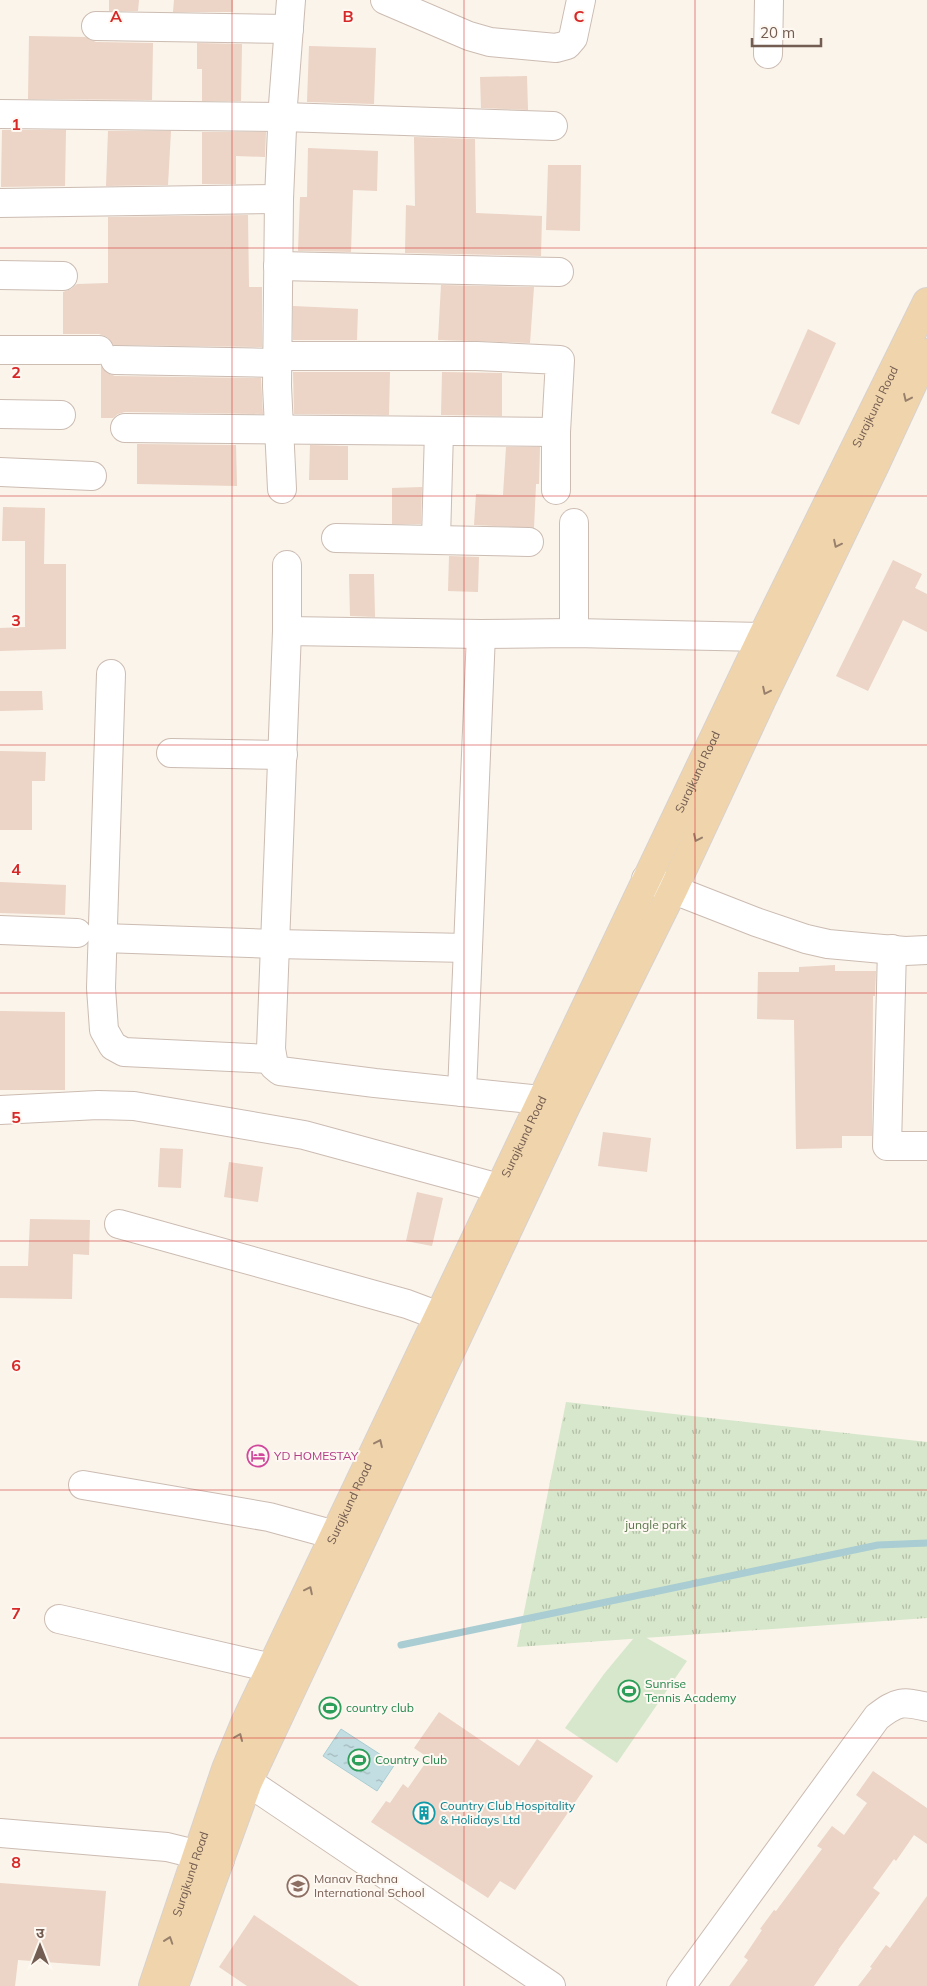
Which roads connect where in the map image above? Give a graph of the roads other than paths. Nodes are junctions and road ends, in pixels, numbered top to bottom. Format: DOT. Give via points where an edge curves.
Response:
graph roads {
  1 [pos="292,0"];
  2 [pos="385,0"];
  3 [pos="580,0"];
  4 [pos="769,0"];
  5 [pos="96,26"];
  6 [pos="289,30"];
  7 [pos="768,54"];
  8 [pos="0,114"];
  9 [pos="282,117"];
  10 [pos="553,126"];
  11 [pos="279,198"];
  12 [pos="0,204"];
  13 [pos="278,266"];
  14 [pos="559,272"];
  15 [pos="0,275"];
  16 [pos="63,276"];
  17 [pos="927,302"];
  18 [pos="0,350"];
  19 [pos="927,353"];
  20 [pos="277,360"];
  21 [pos="0,414"];
  22 [pos="61,415"];
  23 [pos="125,428"];
  24 [pos="280,429"];
  25 [pos="439,431"];
  26 [pos="556,432"];
  27 [pos="0,472"];
  28 [pos="92,476"];
  29 [pos="282,489"];
  30 [pos="556,490"];
  31 [pos="574,523"];
  32 [pos="336,538"];
  33 [pos="436,539"];
  34 [pos="529,542"];
  35 [pos="287,565"];
  36 [pos="287,631"];
  37 [pos="574,633"];
  38 [pos="481,634"];
  39 [pos="762,637"];
  40 [pos="110,674"];
  41 [pos="171,753"];
  42 [pos="282,755"];
  43 [pos="646,879"];
  44 [pos="673,890"];
  45 [pos="0,930"];
  46 [pos="90,935"];
  47 [pos="275,944"];
  48 [pos="468,948"];
  49 [pos="892,950"];
  50 [pos="927,950"];
  51 [pos="271,1059"];
  52 [pos="462,1092"];
  53 [pos="541,1100"];
  54 [pos="0,1110"];
  55 [pos="927,1146"];
  56 [pos="499,1188"];
  57 [pos="119,1224"];
  58 [pos="439,1316"];
  59 [pos="82,1485"];
  60 [pos="335,1536"];
  61 [pos="59,1619"];
  62 [pos="272,1668"];
  63 [pos="927,1706"];
  64 [pos="237,1776"];
  65 [pos="0,1833"];
  66 [pos="209,1856"];
  67 [pos="153,1986"];
  68 [pos="174,1986"];
  69 [pos="551,1986"];
  70 [pos="681,1986"];
  1 -- 6 [label="street"];
  2 -- 3 [label="street" via="490,42 556,48 567,46 572,38"];
  4 -- 7 [label="street"];
  5 -- 6 [label="street"];
  6 -- 9 [label="street"];
  8 -- 9 [label="street"];
  9 -- 10 [label="street"];
  9 -- 11 [label="street"];
  11 -- 12 [label="street"];
  11 -- 13 [label="street"];
  13 -- 14 [label="street"];
  13 -- 20 [label="street"];
  15 -- 16 [label="street"];
  17 -- 39 [label="main road, Surajkund Road"];
  18 -- 20 [label="street"];
  19 -- 44 [label="main road, Surajkund Road, one-way"];
  20 -- 24 [label="street"];
  20 -- 26 [label="street" via="477,356 560,360"];
  21 -- 22 [label="street"];
  23 -- 24 [label="street"];
  24 -- 25 [label="street"];
  24 -- 29 [label="street"];
  25 -- 26 [label="street"];
  25 -- 33 [label="street"];
  26 -- 30 [label="street"];
  27 -- 28 [label="street"];
  31 -- 37 [label="street"];
  32 -- 33 [label="street"];
  33 -- 34 [label="street"];
  35 -- 36 [label="street"];
  36 -- 38 [label="street"];
  36 -- 42 [label="street"];
  37 -- 38 [label="street"];
  37 -- 39 [label="street"];
  38 -- 48 [label="street"];
  39 -- 43 [label="main road, Surajkund Road"];
  40 -- 46 [label="street"];
  41 -- 42 [label="street"];
  42 -- 47 [label="street"];
  43 -- 44 [label="street"];
  43 -- 53 [label="main road, Surajkund Road"];
  44 -- 49 [label="street" via="806,939"];
  44 -- 64 [label="main road, Surajkund Road"];
  45 -- 46 [label="street"];
  46 -- 47 [label="street"];
  46 -- 51 [label="street" via="102,997 104,1030 113,1046 124,1052"];
  47 -- 48 [label="street"];
  47 -- 51 [label="street"];
  48 -- 52 [label="street"];
  49 -- 50 [label="street"];
  49 -- 55 [label="street" via="886,1146"];
  51 -- 52 [label="street" via="280,1071"];
  52 -- 53 [label="street"];
  53 -- 56 [label="main road, Surajkund Road"];
  54 -- 56 [label="street" via="134,1106 304,1135"];
  56 -- 58 [label="main road, Surajkund Road"];
  57 -- 58 [label="street" via="407,1304"];
  60 -- 58 [label="main road, Surajkund Road, one-way"];
  59 -- 60 [label="street" via="269,1518"];
  62 -- 60 [label="main road, Surajkund Road, one-way"];
  61 -- 62 [label="street"];
  64 -- 62 [label="main road, Surajkund Road, one-way" via="245,1723"];
  63 -- 70 [label="street" via="893,1705 877,1717"];
  64 -- 66 [label="main road, Surajkund Road"];
  64 -- 69 [label="street"];
  65 -- 66 [label="street" via="167,1847"];
  67 -- 66 [label="main road, Surajkund Road, one-way"];
  66 -- 68 [label="main road, Surajkund Road"];
}
